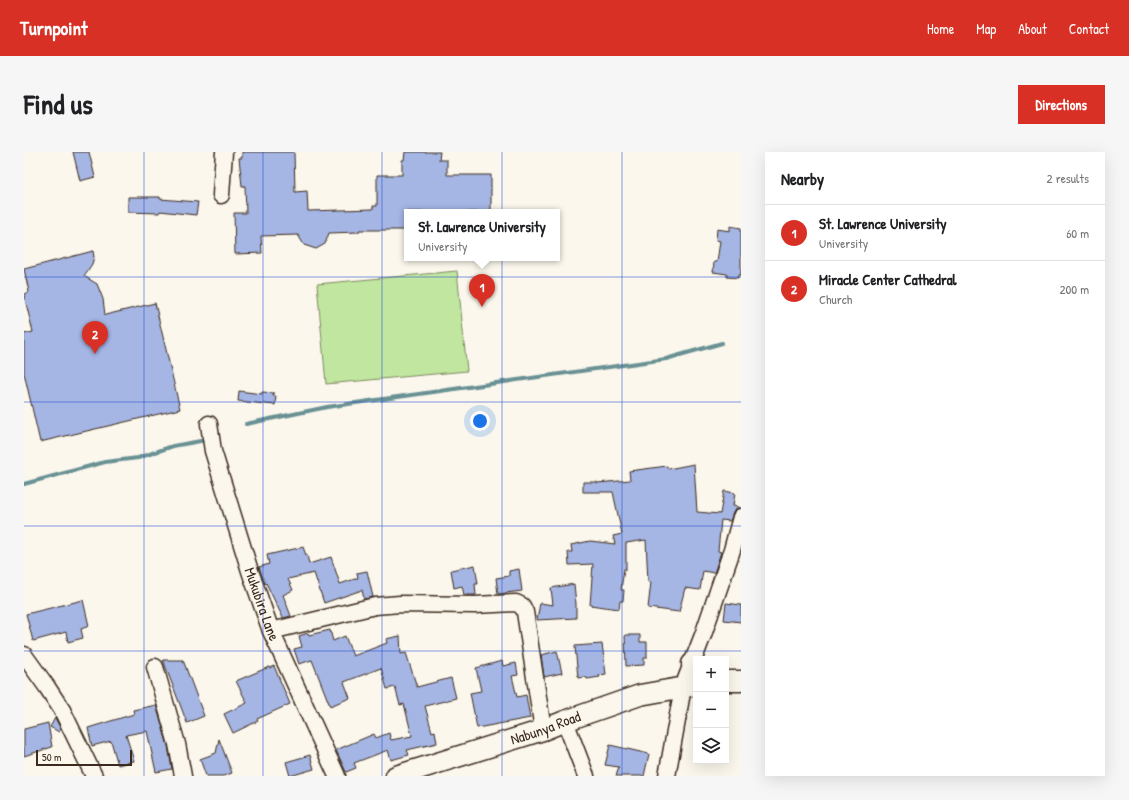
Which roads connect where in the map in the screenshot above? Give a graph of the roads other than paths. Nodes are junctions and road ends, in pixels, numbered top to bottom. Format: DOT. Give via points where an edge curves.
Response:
graph roads {
  1 [pos="224,152"];
  2 [pos="221,195"];
  3 [pos="210,424"];
  4 [pos="741,517"];
  5 [pos="271,631"];
  6 [pos="24,655"];
  7 [pos="697,656"];
  8 [pos="155,667"];
  9 [pos="693,670"];
  10 [pos="729,681"];
  11 [pos="741,681"];
  12 [pos="689,686"];
  13 [pos="565,721"];
  14 [pos="543,730"];
  15 [pos="94,776"];
  16 [pos="183,776"];
  17 [pos="338,776"];
  18 [pos="396,776"];
  19 [pos="586,776"];
  20 [pos="667,776"];
  1 -- 2 [label="street"];
  3 -- 5 [label="street, Mukubira Lane" via="212,451"];
  4 -- 7 [label="street"];
  5 -- 14 [label="street" via="375,606 516,603 522,606 525,612"];
  5 -- 17 [label="street, Mukubira Lane"];
  6 -- 15 [label="street" via="62,710"];
  8 -- 16 [label="street" via="177,744"];
  9 -- 12 [label="street"];
  10 -- 11 [label="main road"];
  12 -- 13 [label="main road, Nabunya Road" via="640,696"];
  12 -- 20 [label="street"];
  13 -- 14 [label="main road, Nabunya Road"];
  13 -- 19 [label="street"];
  14 -- 18 [label="main road, Nabunya Road"];
}
